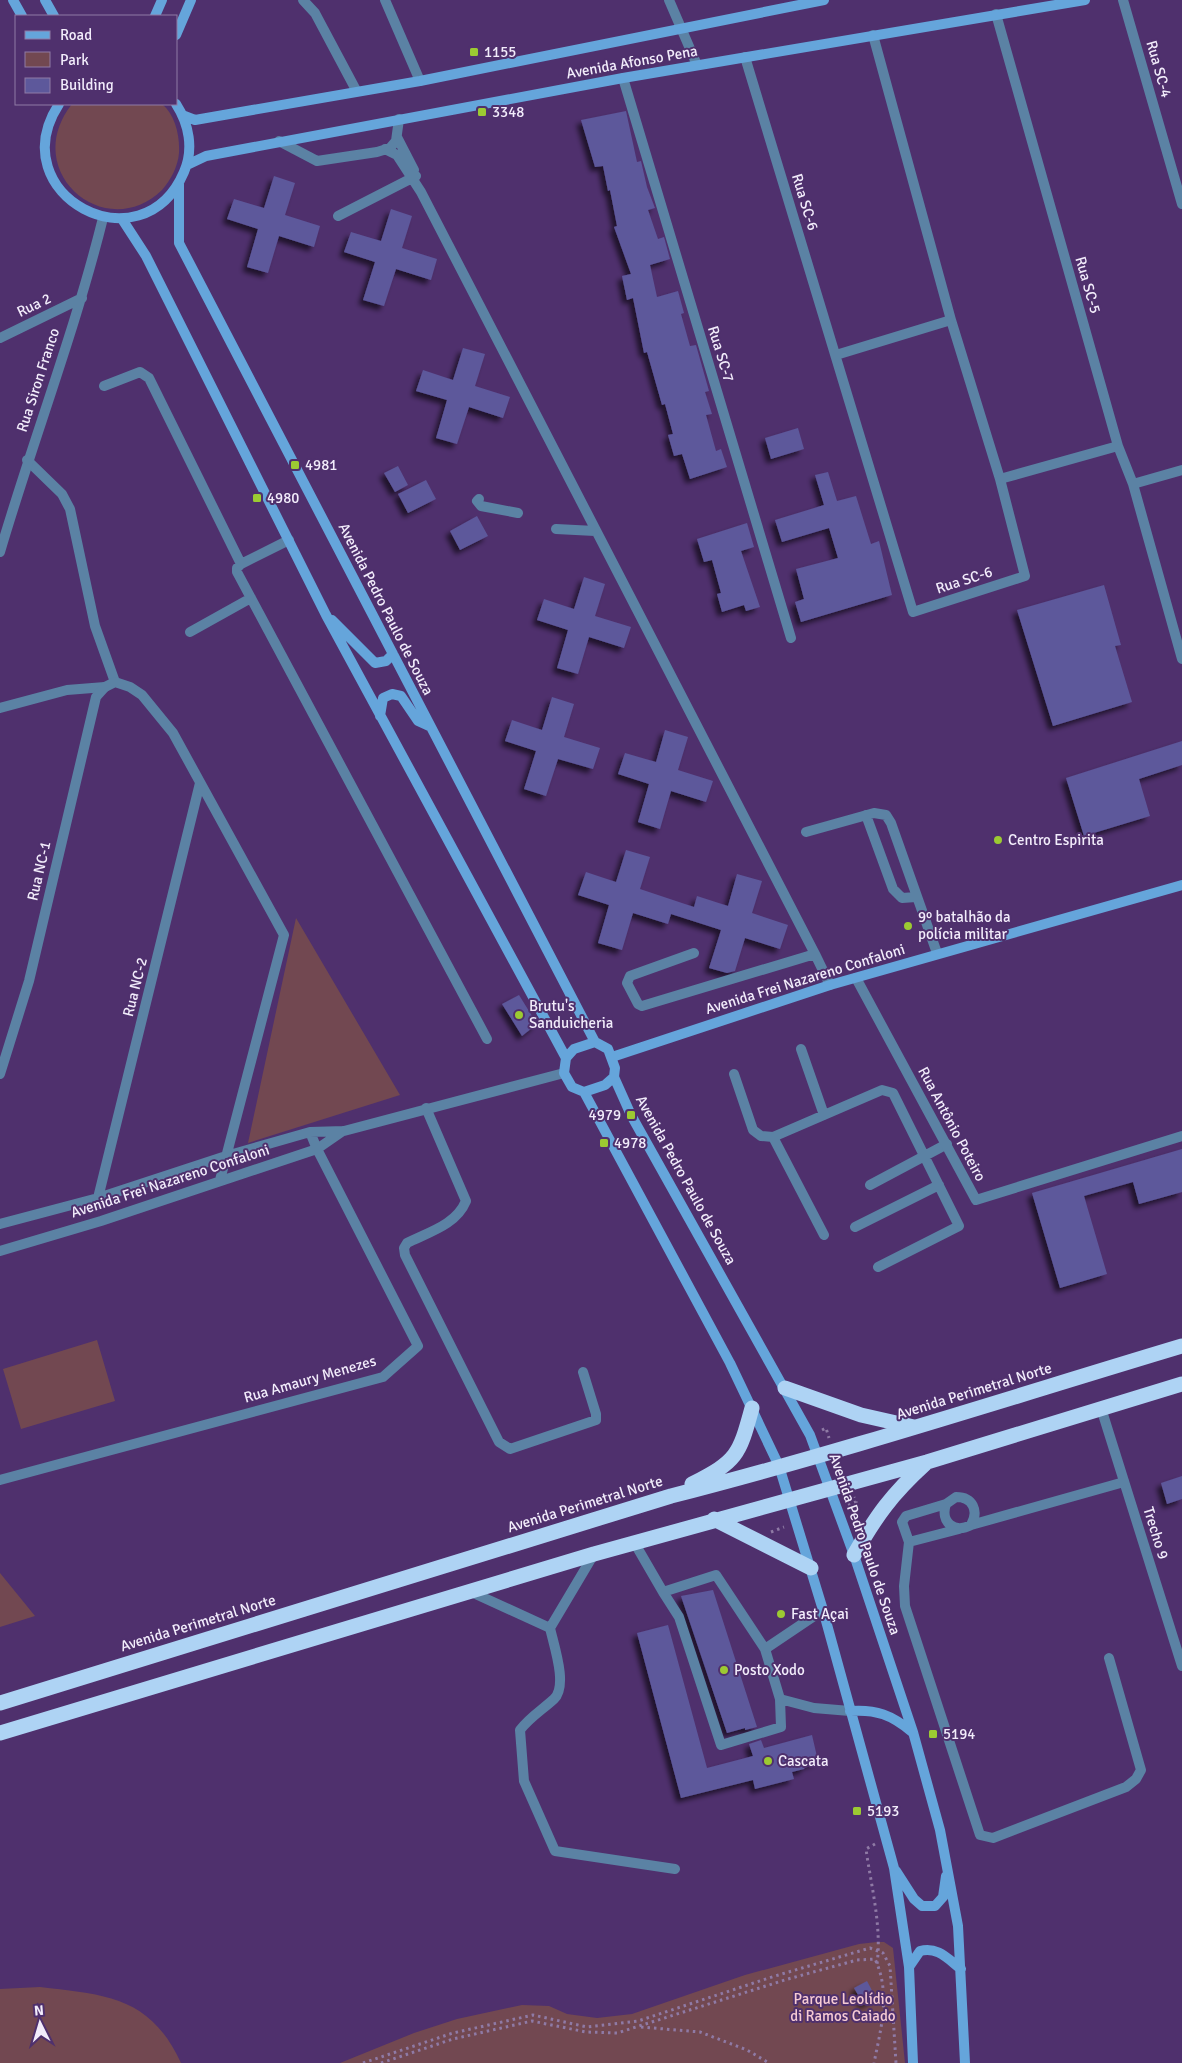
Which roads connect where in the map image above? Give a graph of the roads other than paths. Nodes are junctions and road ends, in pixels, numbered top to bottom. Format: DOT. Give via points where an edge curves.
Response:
graph roads {
  1 [pos="13,0"];
  2 [pos="45,0"];
  3 [pos="162,0"];
  4 [pos="191,0"];
  5 [pos="303,0"];
  6 [pos="386,0"];
  7 [pos="669,0"];
  8 [pos="824,0"];
  9 [pos="1085,0"];
  10 [pos="1123,0"];
  11 [pos="996,14"];
  12 [pos="21,15"];
  13 [pos="53,15"];
  14 [pos="155,15"];
  15 [pos="682,29"];
  16 [pos="178,30"];
  17 [pos="873,35"];
  18 [pos="745,57"];
  19 [pos="697,65"];
  20 [pos="623,78"];
  21 [pos="420,81"];
  22 [pos="356,90"];
  23 [pos="58,105"];
  24 [pos="177,105"];
  25 [pos="182,115"];
  26 [pos="399,119"];
  27 [pos="398,137"];
  28 [pos="280,141"];
  29 [pos="385,149"];
  30 [pos="187,165"];
  31 [pos="414,177"];
  32 [pos="179,184"];
  33 [pos="1182,204"];
  34 [pos="338,216"];
  35 [pos="102,218"];
  36 [pos="122,219"];
  37 [pos="82,298"];
  38 [pos="951,320"];
  39 [pos="0,338"];
  40 [pos="836,356"];
  41 [pos="104,386"];
  42 [pos="1118,446"];
  43 [pos="27,460"];
  44 [pos="1182,470"];
  45 [pos="1000,479"];
  46 [pos="1133,484"];
  47 [pos="479,498"];
  48 [pos="518,513"];
  49 [pos="556,529"];
  50 [pos="595,531"];
  51 [pos="289,540"];
  52 [pos="0,552"];
  53 [pos="241,564"];
  54 [pos="251,598"];
  55 [pos="326,614"];
  56 [pos="190,632"];
  57 [pos="790,638"];
  58 [pos="394,654"];
  59 [pos="1182,660"];
  60 [pos="115,682"];
  61 [pos="105,687"];
  62 [pos="0,708"];
  63 [pos="380,716"];
  64 [pos="429,726"];
  65 [pos="200,783"];
  66 [pos="866,815"];
  67 [pos="806,832"];
  68 [pos="1182,885"];
  69 [pos="916,897"];
  70 [pos="694,952"];
  71 [pos="937,953"];
  72 [pos="815,954"];
  73 [pos="856,978"];
  74 [pos="830,985"];
  75 [pos="487,1039"];
  76 [pos="595,1042"];
  77 [pos="801,1049"];
  78 [pos="612,1057"];
  79 [pos="566,1058"];
  80 [pos="0,1074"];
  81 [pos="564,1074"];
  82 [pos="734,1074"];
  83 [pos="614,1077"];
  84 [pos="584,1092"];
  85 [pos="426,1108"];
  86 [pos="824,1115"];
  87 [pos="344,1131"];
  88 [pos="310,1132"];
  89 [pos="1182,1136"];
  90 [pos="773,1137"];
  91 [pos="947,1144"];
  92 [pos="317,1149"];
  93 [pos="226,1156"];
  94 [pos="924,1156"];
  95 [pos="220,1180"];
  96 [pos="939,1184"];
  97 [pos="870,1185"];
  98 [pos="98,1198"];
  99 [pos="0,1224"];
  100 [pos="855,1227"];
  101 [pos="824,1235"];
  102 [pos="0,1251"];
  103 [pos="878,1267"];
  104 [pos="1182,1346"];
  105 [pos="583,1372"];
  106 [pos="1182,1384"];
  107 [pos="784,1388"];
  108 [pos="752,1408"];
  109 [pos="1101,1408"];
  110 [pos="916,1427"];
  111 [pos="818,1455"];
  112 [pos="927,1462"];
  113 [pos="779,1466"];
  114 [pos="0,1480"];
  115 [pos="1124,1482"];
  116 [pos="830,1487"];
  117 [pos="671,1496"];
  118 [pos="789,1498"];
  119 [pos="946,1504"];
  120 [pos="714,1519"];
  121 [pos="971,1525"];
  122 [pos="959,1529"];
  123 [pos="634,1542"];
  124 [pos="909,1542"];
  125 [pos="594,1554"];
  126 [pos="854,1555"];
  127 [pos="811,1568"];
  128 [pos="469,1591"];
  129 [pos="664,1592"];
  130 [pos="823,1610"];
  131 [pos="550,1628"];
  132 [pos="765,1649"];
  133 [pos="1110,1658"];
  134 [pos="1182,1666"];
  135 [pos="780,1699"];
  136 [pos="0,1703"];
  137 [pos="850,1711"];
  138 [pos="913,1732"];
  139 [pos="0,1733"];
  140 [pos="948,1867"];
  141 [pos="894,1868"];
  142 [pos="675,1869"];
  143 [pos="909,1968"];
  144 [pos="961,1969"];
  145 [pos="913,2063"];
  146 [pos="965,2063"];
  1 -- 12 [label="main road"];
  2 -- 13 [label="main road"];
  3 -- 14 [label="main road"];
  4 -- 16 [label="main road"];
  5 -- 22 [label="street" via="315,13"];
  6 -- 21 [label="street"];
  7 -- 15 [label="street"];
  8 -- 15 [label="main road, Avenida Afonso Pena"];
  9 -- 11 [label="main road, Avenida Afonso Pena"];
  10 -- 33 [label="street, Rua SC-4"];
  11 -- 17 [label="main road, Avenida Afonso Pena"];
  11 -- 42 [label="street, Rua SC-5"];
  15 -- 19 [label="street"];
  15 -- 21 [label="main road, Avenida Afonso Pena"];
  17 -- 18 [label="main road, Avenida Afonso Pena"];
  17 -- 38 [label="street, Rua SC-6"];
  18 -- 19 [label="main road, Avenida Afonso Pena"];
  18 -- 40 [label="street, Rua SC-6"];
  19 -- 20 [label="main road, Avenida Afonso Pena"];
  20 -- 26 [label="main road, Avenida Afonso Pena"];
  20 -- 57 [label="street, Rua SC-7"];
  21 -- 22 [label="main road, Avenida Afonso Pena"];
  22 -- 25 [label="main road, Avenida Afonso Pena" via="195,120"];
  23 -- 35 [label="main road" via="50,117 44,138 45,159 52,180 64,198"];
  24 -- 25 [label="main road"];
  25 -- 30 [label="main road" via="190,148"];
  26 -- 27 [label="street"];
  26 -- 28 [label="main road, Avenida Afonso Pena"];
  27 -- 29 [label="street" via="390,148"];
  27 -- 31 [label="street"];
  28 -- 29 [label="street" via="317,161"];
  28 -- 30 [label="main road, Avenida Afonso Pena" via="206,156"];
  29 -- 31 [label="street" via="398,155"];
  30 -- 32 [label="main road"];
  31 -- 34 [label="street"];
  31 -- 50 [label="street"];
  32 -- 36 [label="main road" via="155,208 139,216"];
  32 -- 58 [label="main road, Avenida Pedro Paulo de Souza" via="179,243"];
  35 -- 36 [label="main road"];
  35 -- 37 [label="street, Rua Siron Franco"];
  36 -- 51 [label="main road" via="146,256"];
  37 -- 39 [label="street, Rua 2"];
  37 -- 43 [label="street, Rua Siron Franco"];
  38 -- 40 [label="street"];
  38 -- 45 [label="street, Rua SC-6"];
  40 -- 45 [label="street, Rua SC-6" via="913,612 1025,576"];
  41 -- 53 [label="street" via="140,372 149,378"];
  42 -- 45 [label="street"];
  42 -- 46 [label="street, Rua SC-5"];
  43 -- 52 [label="street, Rua Siron Franco"];
  43 -- 60 [label="street" via="62,494 70,509 95,626"];
  44 -- 46 [label="street"];
  46 -- 59 [label="street, Rua SC-5"];
  47 -- 48 [label="street" via="477,501 481,506"];
  49 -- 50 [label="street"];
  50 -- 72 [label="street" via="666,662"];
  51 -- 53 [label="street"];
  51 -- 55 [label="main road"];
  53 -- 54 [label="street" via="237,572"];
  54 -- 56 [label="street"];
  54 -- 75 [label="street"];
  55 -- 58 [label="main road" via="375,663 386,661"];
  55 -- 63 [label="main road"];
  58 -- 64 [label="main road, Avenida Pedro Paulo de Souza"];
  60 -- 61 [label="street"];
  60 -- 65 [label="street" via="142,695 173,733"];
  61 -- 62 [label="street" via="67,690"];
  61 -- 80 [label="street, Rua NC-1" via="96,697 29,982"];
  63 -- 64 [label="main road" via="383,698 392,694 401,696 418,721"];
  63 -- 79 [label="main road"];
  64 -- 76 [label="main road, Avenida Pedro Paulo de Souza"];
  65 -- 93 [label="street" via="284,935"];
  65 -- 98 [label="street, Rua NC-2"];
  66 -- 67 [label="street"];
  66 -- 69 [label="street" via="893,889 902,898"];
  66 -- 69 [label="street" via="886,815 891,823"];
  68 -- 71 [label="main road, Avenida Frei Nazareno Confaloni"];
  69 -- 71 [label="street"];
  70 -- 72 [label="street" via="630,976 627,983 638,1004 642,1006"];
  71 -- 73 [label="main road, Avenida Frei Nazareno Confaloni"];
  72 -- 74 [label="street"];
  73 -- 74 [label="main road, Avenida Frei Nazareno Confaloni"];
  73 -- 91 [label="street, Rua Antônio Poteiro"];
  74 -- 78 [label="main road, Avenida Frei Nazareno Confaloni"];
  76 -- 78 [label="main road" via="608,1049"];
  76 -- 79 [label="main road" via="574,1049"];
  77 -- 86 [label="street"];
  78 -- 83 [label="main road"];
  79 -- 81 [label="main road"];
  81 -- 84 [label="main road" via="572,1087"];
  81 -- 85 [label="street, Avenida Frei Nazareno Confaloni"];
  82 -- 90 [label="street" via="753,1130 762,1136"];
  83 -- 84 [label="main road" via="605,1085"];
  83 -- 107 [label="main road, Avenida Pedro Paulo de Souza" via="631,1115"];
  84 -- 108 [label="main road"];
  85 -- 87 [label="street, Avenida Frei Nazareno Confaloni"];
  85 -- 105 [label="street" via="466,1200 461,1212 449,1223 407,1243 405,1255 499,1442 510,1449 596,1420"];
  86 -- 90 [label="street"];
  86 -- 94 [label="street" via="882,1090 893,1093"];
  87 -- 88 [label="street, Avenida Frei Nazareno Confaloni"];
  87 -- 92 [label="street, Avenida Frei Nazareno Confaloni"];
  88 -- 92 [label="street, Rua Amaury Menezes"];
  88 -- 93 [label="street, Avenida Frei Nazareno Confaloni"];
  89 -- 91 [label="street, Rua Antônio Poteiro" via="976,1200"];
  90 -- 101 [label="street"];
  91 -- 94 [label="street"];
  92 -- 95 [label="street, Avenida Frei Nazareno Confaloni"];
  92 -- 114 [label="street, Rua Amaury Menezes" via="418,1346 382,1377"];
  93 -- 95 [label="street"];
  93 -- 98 [label="street, Avenida Frei Nazareno Confaloni"];
  94 -- 96 [label="street"];
  94 -- 97 [label="street"];
  95 -- 102 [label="street, Avenida Frei Nazareno Confaloni"];
  96 -- 100 [label="street"];
  96 -- 103 [label="street" via="959,1226"];
  98 -- 99 [label="street, Avenida Frei Nazareno Confaloni"];
  104 -- 110 [label="highway, Avenida Perimetral Norte"];
  106 -- 109 [label="highway"];
  107 -- 110 [label="highway" via="861,1415"];
  107 -- 111 [label="main road, Avenida Pedro Paulo de Souza"];
  108 -- 113 [label="main road"];
  108 -- 117 [label="highway" via="742,1445 733,1457 721,1469"];
  109 -- 112 [label="highway"];
  109 -- 115 [label="street, Trecho 9"];
  110 -- 111 [label="highway, Avenida Perimetral Norte"];
  111 -- 113 [label="highway, Avenida Perimetral Norte"];
  111 -- 116 [label="main road, Avenida Pedro Paulo de Souza"];
  112 -- 116 [label="highway"];
  112 -- 126 [label="highway" via="874,1518"];
  113 -- 117 [label="highway, Avenida Perimetral Norte"];
  113 -- 118 [label="main road"];
  115 -- 121 [label="street"];
  115 -- 134 [label="street, Trecho 9"];
  116 -- 118 [label="highway"];
  116 -- 126 [label="main road, Avenida Pedro Paulo de Souza"];
  117 -- 136 [label="highway, Avenida Perimetral Norte"];
  118 -- 120 [label="highway"];
  118 -- 127 [label="main road"];
  119 -- 121 [label="street" via="956,1497 968,1499 976,1514"];
  119 -- 122 [label="street" via="945,1520"];
  119 -- 124 [label="street" via="906,1516 902,1522"];
  120 -- 123 [label="highway"];
  120 -- 127 [label="highway"];
  121 -- 122 [label="street"];
  122 -- 124 [label="street"];
  123 -- 125 [label="highway"];
  123 -- 129 [label="street"];
  124 -- 133 [label="street" via="905,1606 980,1834 993,1838 1126,1787 1136,1779 1140,1770"];
  125 -- 128 [label="highway"];
  125 -- 131 [label="street"];
  126 -- 138 [label="main road, Avenida Pedro Paulo de Souza"];
  127 -- 130 [label="main road"];
  128 -- 131 [label="street"];
  128 -- 139 [label="highway"];
  129 -- 132 [label="street" via="716,1575"];
  129 -- 135 [label="street" via="680,1617 721,1745 781,1727"];
  130 -- 132 [label="street"];
  130 -- 137 [label="main road"];
  131 -- 142 [label="street" via="562,1687 556,1697 530,1717 520,1730 524,1782 555,1851"];
  132 -- 135 [label="street"];
  135 -- 137 [label="street" via="814,1708"];
  137 -- 138 [label="main road" via="868,1709 884,1713 898,1719"];
  137 -- 141 [label="main road"];
  138 -- 140 [label="main road, Avenida Pedro Paulo de Souza"];
  140 -- 141 [label="main road" via="943,1897 935,1906 922,1906 914,1899"];
  140 -- 144 [label="main road, Avenida Pedro Paulo de Souza"];
  141 -- 143 [label="main road"];
  143 -- 144 [label="main road" via="920,1950 928,1948"];
  143 -- 145 [label="main road"];
  144 -- 146 [label="main road, Avenida Pedro Paulo de Souza"];
}
